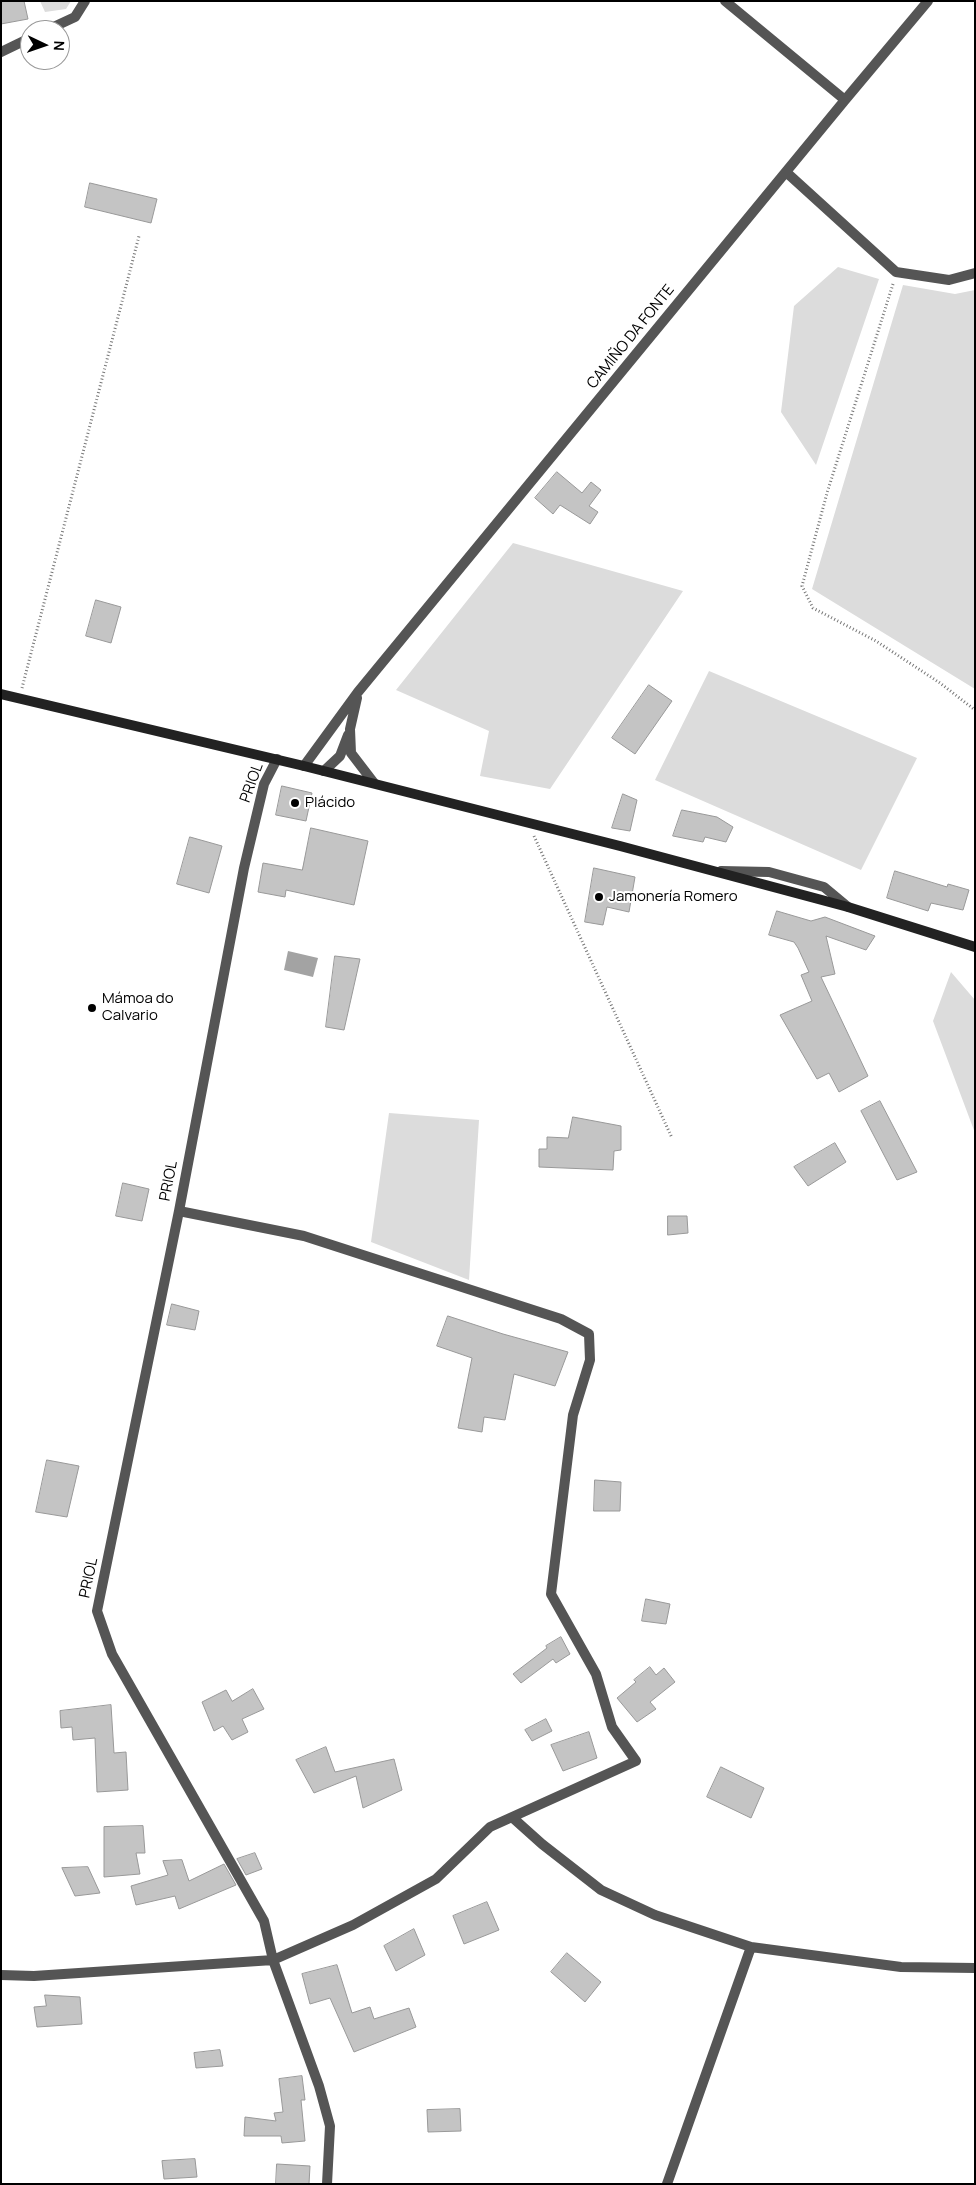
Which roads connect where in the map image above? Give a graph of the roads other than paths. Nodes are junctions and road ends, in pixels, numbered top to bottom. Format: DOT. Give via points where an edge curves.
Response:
graph roads {
  1 [pos="85,1"];
  2 [pos="725,1"];
  3 [pos="928,1"];
  4 [pos="68,20"];
  5 [pos="20,43"];
  6 [pos="1,52"];
  7 [pos="845,100"];
  8 [pos="786,172"];
  9 [pos="975,273"];
  10 [pos="358,692"];
  11 [pos="1,694"];
  12 [pos="350,729"];
  13 [pos="277,759"];
  14 [pos="304,766"];
  15 [pos="324,771"];
  16 [pos="374,784"];
  17 [pos="975,948"];
  18 [pos="179,1211"];
  19 [pos="513,1818"];
  20 [pos="751,1947"];
  21 [pos="273,1960"];
  22 [pos="975,1968"];
  23 [pos="1,1975"];
  24 [pos="327,2184"];
  25 [pos="667,2184"];
  1 -- 4 [label="street" via="74,17"];
  2 -- 7 [label="street"];
  3 -- 7 [label="street, CAMIÑO DA FONTE"];
  5 -- 6 [label="street"];
  7 -- 8 [label="street, CAMIÑO DA FONTE"];
  8 -- 9 [label="street" via="896,272 949,280"];
  8 -- 10 [label="street, CAMIÑO DA FONTE"];
  10 -- 12 [label="street"];
  10 -- 14 [label="street, CAMIÑO DA FONTE"];
  11 -- 13 [label="main road"];
  12 -- 15 [label="street" via="340,756"];
  12 -- 16 [label="street" via="351,753"];
  13 -- 14 [label="main road"];
  13 -- 18 [label="street, PRIOL" via="264,784 244,868"];
  14 -- 15 [label="main road"];
  15 -- 16 [label="main road"];
  16 -- 17 [label="main road" via="848,907"];
  18 -- 19 [label="street" via="304,1236 561,1319 589,1334 590,1360 573,1415 550,1594 596,1674 612,1727 636,1761"];
  18 -- 21 [label="street, PRIOL" via="97,1611 112,1654 264,1921"];
  19 -- 20 [label="street" via="601,1890 655,1915"];
  19 -- 21 [label="street" via="490,1827 436,1879 353,1925"];
  20 -- 22 [label="street" via="901,1967"];
  20 -- 25 [label="street"];
  21 -- 23 [label="street" via="34,1976"];
  21 -- 24 [label="street" via="330,2126"];
}
